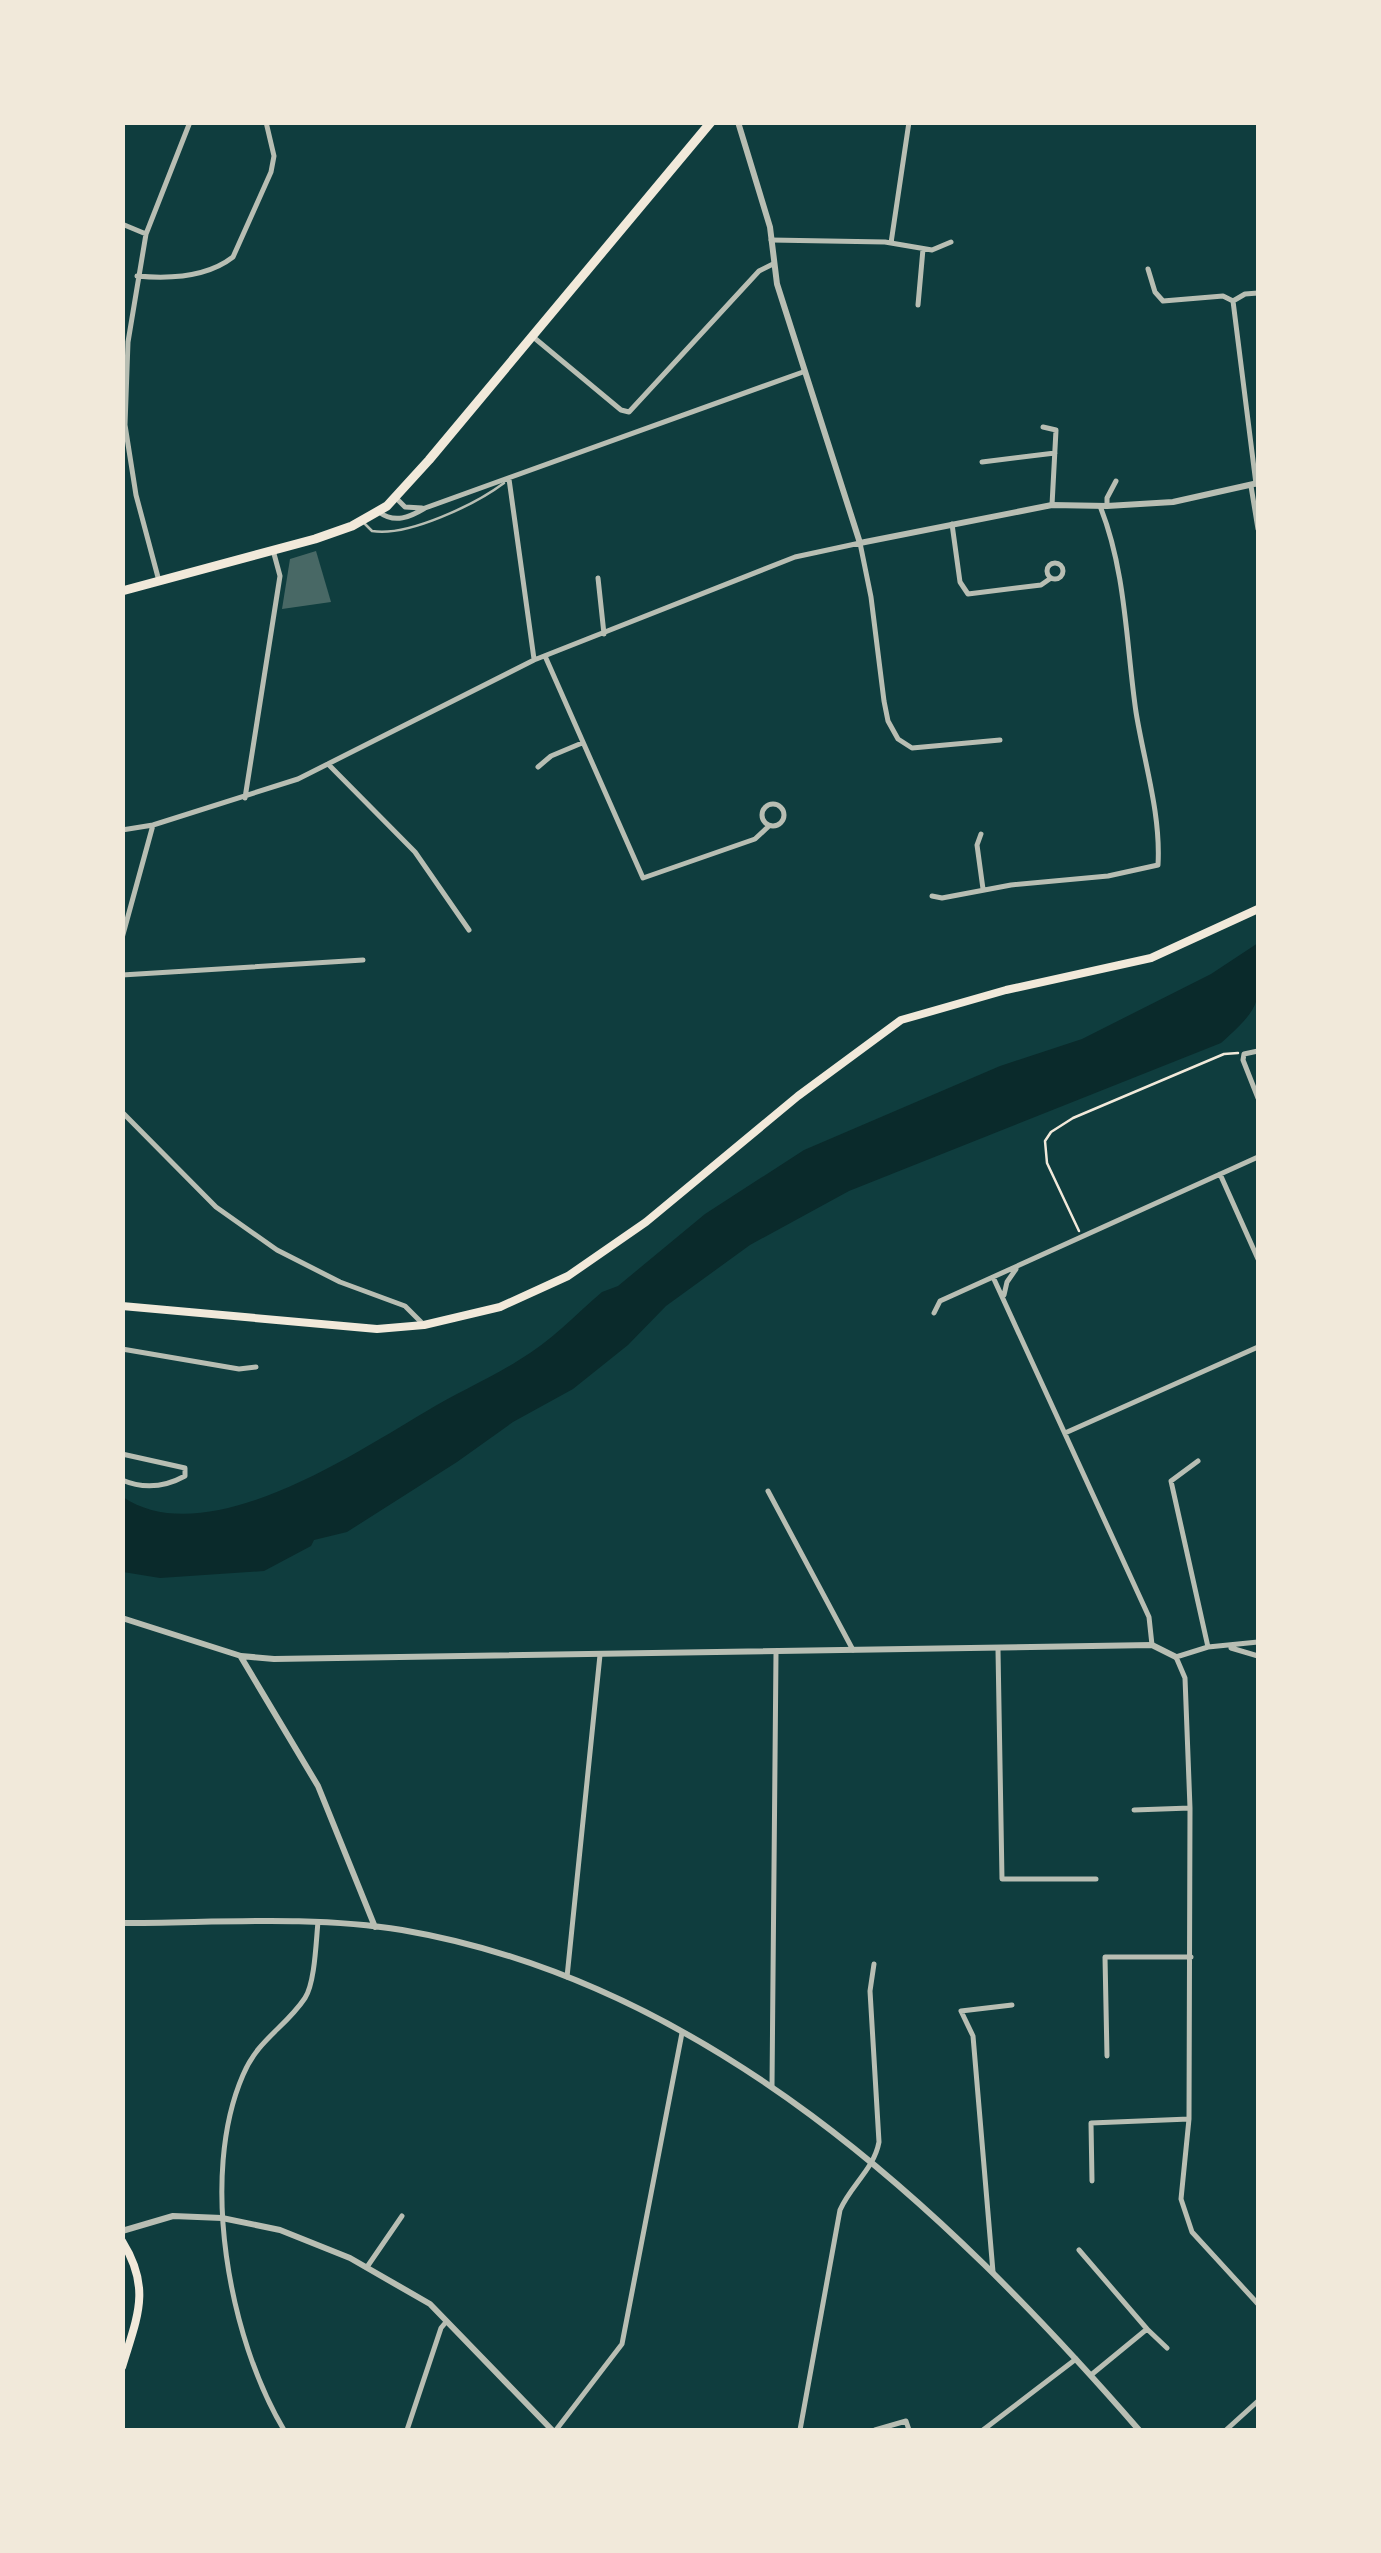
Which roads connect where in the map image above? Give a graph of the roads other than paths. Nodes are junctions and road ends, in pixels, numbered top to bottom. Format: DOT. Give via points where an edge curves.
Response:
graph roads {
  1 [pos="190,122"];
  2 [pos="266,122"];
  3 [pos="711,122"];
  4 [pos="738,122"];
  5 [pos="909,122"];
  6 [pos="122,224"];
  7 [pos="146,234"];
  8 [pos="771,240"];
  9 [pos="951,242"];
  10 [pos="891,244"];
  11 [pos="923,249"];
  12 [pos="773,264"];
  13 [pos="1148,269"];
  14 [pos="137,276"];
  15 [pos="1258,292"];
  16 [pos="1233,301"];
  17 [pos="918,305"];
  18 [pos="532,336"];
  19 [pos="803,372"];
  20 [pos="1044,427"];
  21 [pos="1055,453"];
  22 [pos="982,462"];
  23 [pos="509,479"];
  24 [pos="1116,481"];
  25 [pos="1255,484"];
  26 [pos="395,497"];
  27 [pos="1052,505"];
  28 [pos="1104,506"];
  29 [pos="425,508"];
  30 [pos="380,512"];
  31 [pos="363,521"];
  32 [pos="952,524"];
  33 [pos="1258,528"];
  34 [pos="860,543"];
  35 [pos="273,550"];
  36 [pos="598,578"];
  37 [pos="1051,578"];
  38 [pos="158,581"];
  39 [pos="122,591"];
  40 [pos="604,634"];
  41 [pos="545,656"];
  42 [pos="534,660"];
  43 [pos="1000,740"];
  44 [pos="582,743"];
  45 [pos="328,764"];
  46 [pos="538,767"];
  47 [pos="245,798"];
  48 [pos="153,825"];
  49 [pos="769,826"];
  50 [pos="122,830"];
  51 [pos="981,834"];
  52 [pos="983,889"];
  53 [pos="932,896"];
  54 [pos="1258,909"];
  55 [pos="469,930"];
  56 [pos="122,938"];
  57 [pos="363,960"];
  58 [pos="122,976"];
  59 [pos="1258,1051"];
  60 [pos="1258,1098"];
  61 [pos="122,1112"];
  62 [pos="1258,1156"];
  63 [pos="1220,1174"];
  64 [pos="1258,1259"];
  65 [pos="1020,1265"];
  66 [pos="994,1277"];
  67 [pos="1004,1298"];
  68 [pos="122,1306"];
  69 [pos="934,1313"];
  70 [pos="424,1325"];
  71 [pos="1258,1346"];
  72 [pos="122,1349"];
  73 [pos="256,1368"];
  74 [pos="1065,1433"];
  75 [pos="122,1454"];
  76 [pos="1198,1461"];
  77 [pos="122,1480"];
  78 [pos="768,1491"];
  79 [pos="122,1618"];
  80 [pos="1258,1642"];
  81 [pos="1152,1645"];
  82 [pos="1228,1647"];
  83 [pos="1208,1648"];
  84 [pos="853,1650"];
  85 [pos="998,1650"];
  86 [pos="776,1652"];
  87 [pos="600,1655"];
  88 [pos="241,1656"];
  89 [pos="1258,1656"];
  90 [pos="1176,1657"];
  91 [pos="1190,1808"];
  92 [pos="1134,1810"];
  93 [pos="1096,1879"];
  94 [pos="366,1904"];
  95 [pos="318,1922"];
  96 [pos="122,1923"];
  97 [pos="356,1925"];
  98 [pos="375,1926"];
  99 [pos="1191,1956"];
  100 [pos="874,1964"];
  101 [pos="567,1978"];
  102 [pos="1012,2005"];
  103 [pos="682,2030"];
  104 [pos="1107,2056"];
  105 [pos="772,2086"];
  106 [pos="1189,2119"];
  107 [pos="872,2165"];
  108 [pos="1092,2181"];
  109 [pos="402,2216"];
  110 [pos="222,2218"];
  111 [pos="122,2230"];
  112 [pos="122,2241"];
  113 [pos="1079,2250"];
  114 [pos="367,2267"];
  115 [pos="993,2272"];
  116 [pos="1258,2304"];
  117 [pos="446,2322"];
  118 [pos="1147,2329"];
  119 [pos="1167,2348"];
  120 [pos="1076,2360"];
  121 [pos="122,2367"];
  122 [pos="1091,2375"];
  123 [pos="1258,2401"];
  124 [pos="284,2430"];
  125 [pos="407,2430"];
  126 [pos="554,2430"];
  127 [pos="800,2430"];
  128 [pos="875,2430"];
  129 [pos="908,2430"];
  130 [pos="983,2430"];
  131 [pos="1139,2430"];
  132 [pos="1226,2430"];
  1 -- 7 [label="street"];
  2 -- 14 [label="street" via="271,172 233,257 186,276"];
  3 -- 18 [label="main road"];
  4 -- 8 [label="street"];
  5 -- 10 [label="street"];
  6 -- 7 [label="street"];
  7 -- 14 [label="street"];
  8 -- 10 [label="street"];
  8 -- 12 [label="street"];
  9 -- 11 [label="street"];
  10 -- 11 [label="street"];
  11 -- 17 [label="street"];
  12 -- 18 [label="street" via="756,274 629,412"];
  12 -- 19 [label="street"];
  13 -- 16 [label="street" via="1164,300"];
  14 -- 38 [label="street" via="125,426"];
  15 -- 16 [label="street"];
  16 -- 25 [label="street"];
  18 -- 26 [label="main road"];
  19 -- 23 [label="street"];
  19 -- 34 [label="street"];
  20 -- 21 [label="street" via="1056,430"];
  21 -- 22 [label="street"];
  21 -- 27 [label="street"];
  23 -- 29 [label="street"];
  23 -- 31 [label="lane" via="467,506 392,532 372,532"];
  23 -- 42 [label="street"];
  24 -- 28 [label="street"];
  25 -- 28 [label="street" via="1184,500"];
  25 -- 33 [label="street"];
  26 -- 29 [label="street" via="405,507"];
  26 -- 30 [label="main road"];
  27 -- 28 [label="street"];
  27 -- 32 [label="street"];
  28 -- 52 [label="street" via="1156,816 1158,865"];
  29 -- 30 [label="street" via="402,518"];
  30 -- 31 [label="main road"];
  31 -- 35 [label="main road"];
  32 -- 34 [label="street"];
  32 -- 37 [label="street" via="960,582 968,594"];
  34 -- 40 [label="street" via="795,557"];
  34 -- 43 [label="street" via="884,700 898,739 912,748"];
  35 -- 38 [label="main road"];
  35 -- 47 [label="street" via="280,576"];
  36 -- 40 [label="street"];
  38 -- 39 [label="main road"];
  40 -- 41 [label="street"];
  41 -- 42 [label="street"];
  41 -- 44 [label="street"];
  42 -- 45 [label="street"];
  44 -- 46 [label="street"];
  44 -- 49 [label="street" via="644,878 755,838"];
  45 -- 47 [label="street"];
  45 -- 55 [label="street" via="415,852"];
  47 -- 48 [label="street"];
  48 -- 50 [label="street"];
  48 -- 56 [label="street"];
  49 -- 49 [label="street" via="784,820 778,805 762,813"];
  51 -- 52 [label="street"];
  52 -- 53 [label="street"];
  54 -- 70 [label="main road" via="1150,958 900,1020 568,1276 500,1307"];
  57 -- 58 [label="street"];
  59 -- 60 [label="street" via="1244,1054 1243,1065"];
  61 -- 70 [label="street" via="216,1207 277,1250 405,1306"];
  62 -- 63 [label="street"];
  63 -- 64 [label="street"];
  63 -- 65 [label="street"];
  65 -- 66 [label="street"];
  65 -- 67 [label="street"];
  66 -- 67 [label="street"];
  66 -- 69 [label="street" via="940,1301"];
  67 -- 74 [label="street"];
  68 -- 70 [label="main road" via="376,1329"];
  71 -- 74 [label="street"];
  72 -- 73 [label="street"];
  74 -- 81 [label="street" via="1149,1617"];
  75 -- 77 [label="street" via="184,1468 172,1483 135,1486"];
  76 -- 83 [label="street" via="1171,1481"];
  78 -- 84 [label="street"];
  79 -- 88 [label="street"];
  80 -- 82 [label="street"];
  81 -- 85 [label="street"];
  81 -- 90 [label="street"];
  82 -- 83 [label="street"];
  82 -- 89 [label="street"];
  83 -- 90 [label="street"];
  84 -- 85 [label="street"];
  84 -- 86 [label="street"];
  85 -- 93 [label="street" via="1002,1879"];
  86 -- 87 [label="street"];
  86 -- 105 [label="street"];
  87 -- 88 [label="street"];
  87 -- 101 [label="street"];
  88 -- 94 [label="street" via="318,1786"];
  90 -- 91 [label="street" via="1185,1678"];
  91 -- 92 [label="street"];
  91 -- 99 [label="street"];
  94 -- 97 [label="street"];
  94 -- 98 [label="street"];
  95 -- 96 [label="street"];
  95 -- 97 [label="street"];
  95 -- 110 [label="street" via="308,1994 261,2042 243,2075 226,2128"];
  97 -- 98 [label="street"];
  98 -- 101 [label="street" via="465,1944"];
  99 -- 104 [label="street" via="1106,1957"];
  99 -- 106 [label="street"];
  100 -- 107 [label="street" via="880,2142"];
  101 -- 103 [label="street"];
  102 -- 115 [label="street" via="961,2011 973,2036"];
  103 -- 105 [label="street"];
  103 -- 126 [label="street" via="622,2344"];
  105 -- 107 [label="street"];
  106 -- 108 [label="street" via="1091,2123"];
  106 -- 116 [label="street" via="1181,2199 1192,2232"];
  107 -- 115 [label="street"];
  107 -- 127 [label="street" via="840,2210"];
  109 -- 114 [label="street"];
  110 -- 111 [label="street" via="173,2216"];
  110 -- 114 [label="street" via="291,2234"];
  110 -- 124 [label="street" via="246,2341"];
  112 -- 121 [label="main road" via="136,2267 141,2304"];
  113 -- 118 [label="street"];
  114 -- 117 [label="street" via="415,2293"];
  115 -- 120 [label="street"];
  117 -- 125 [label="street"];
  117 -- 126 [label="street"];
  118 -- 119 [label="street"];
  118 -- 122 [label="street"];
  120 -- 122 [label="street"];
  120 -- 130 [label="street"];
  122 -- 131 [label="street"];
  123 -- 132 [label="street"];
  128 -- 129 [label="street" via="906,2421"];
}
